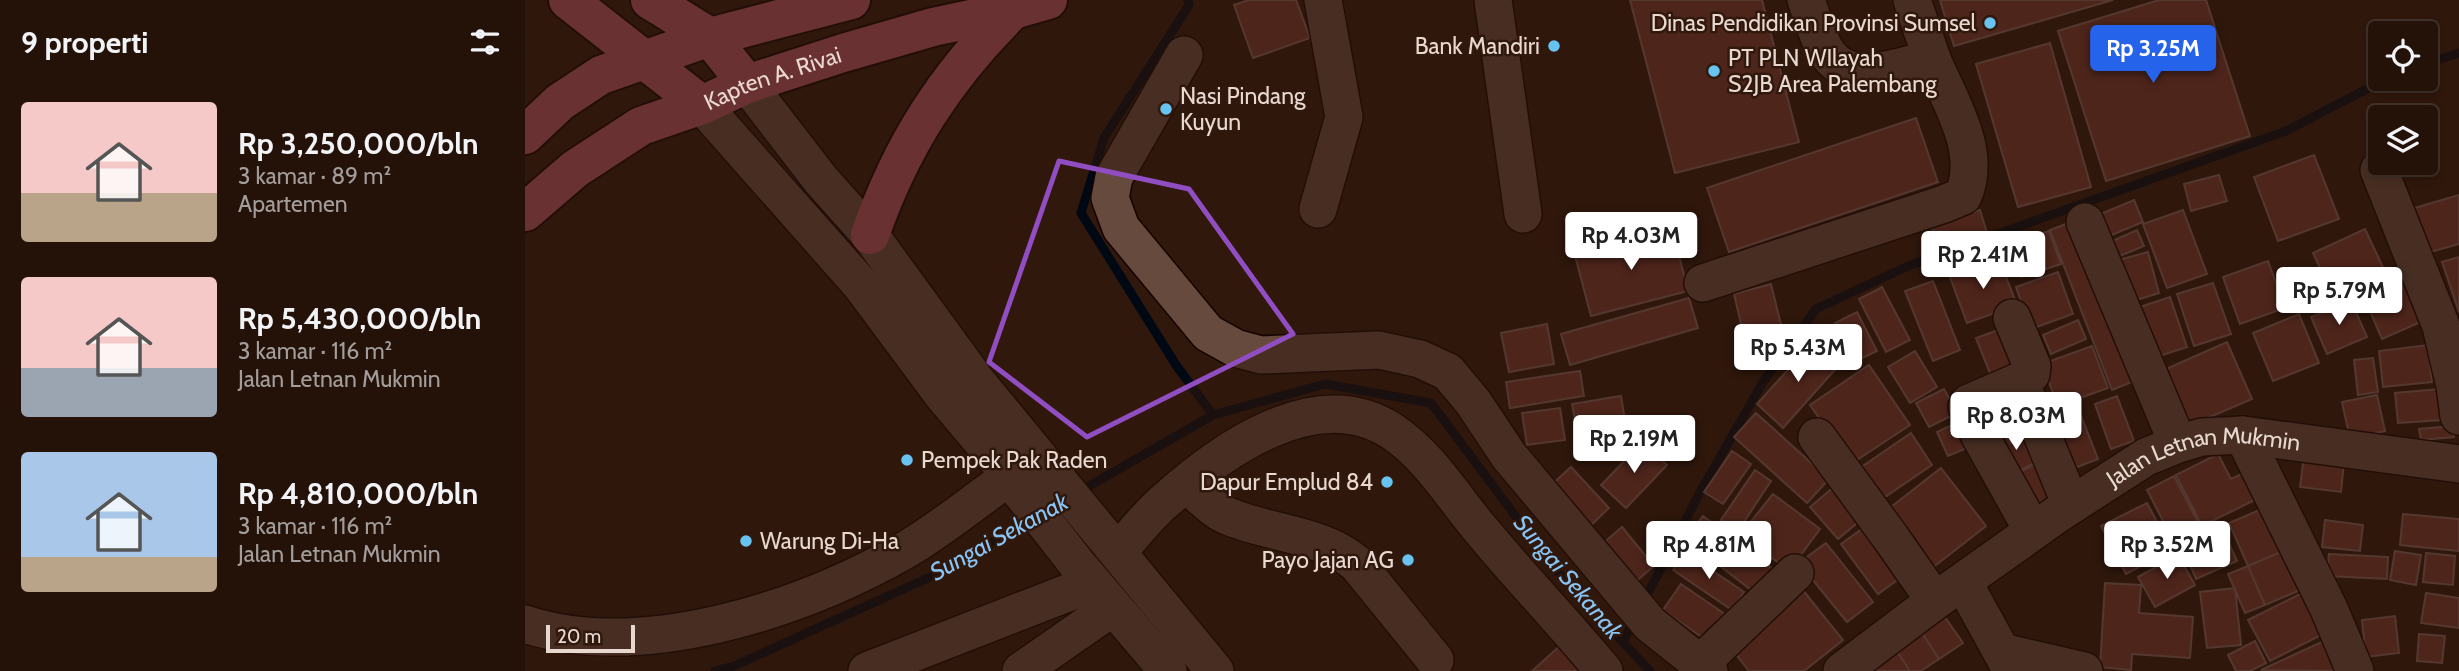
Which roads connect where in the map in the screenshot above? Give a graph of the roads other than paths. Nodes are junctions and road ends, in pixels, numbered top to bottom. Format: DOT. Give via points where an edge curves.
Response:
graph roads {
  1 [pos="568,0"];
  2 [pos="650,0"];
  3 [pos="851,0"];
  4 [pos="1323,0"];
  5 [pos="1493,0"];
  6 [pos="1806,0"];
  7 [pos="1912,0"];
  8 [pos="1030,5"];
  9 [pos="798,8"];
  10 [pos="709,37"];
  11 [pos="1184,55"];
  12 [pos="642,59"];
  13 [pos="1932,59"];
  14 [pos="757,81"];
  15 [pos="702,105"];
  16 [pos="525,135"];
  17 [pos="2381,175"];
  18 [pos="1318,209"];
  19 [pos="525,212"];
  20 [pos="1523,214"];
  21 [pos="2085,222"];
  22 [pos="870,236"];
  23 [pos="1703,283"];
  24 [pos="2012,318"];
  25 [pos="2020,381"];
  26 [pos="955,382"];
  27 [pos="2459,416"];
  28 [pos="2242,435"];
  29 [pos="1817,437"];
  30 [pos="2178,444"];
  31 [pos="2459,464"];
  32 [pos="1013,481"];
  33 [pos="1187,484"];
  34 [pos="2071,505"];
  35 [pos="2033,531"];
  36 [pos="1113,546"];
  37 [pos="1795,573"];
  38 [pos="1094,585"];
  39 [pos="1949,591"];
  40 [pos="525,624"];
  41 [pos="1435,660"];
  42 [pos="2007,662"];
  43 [pos="1705,667"];
  44 [pos="2351,669"];
  45 [pos="867,671"];
  46 [pos="1021,671"];
  47 [pos="1168,671"];
  48 [pos="1215,671"];
  49 [pos="1604,671"];
  50 [pos="1842,671"];
  51 [pos="2084,671"];
  1 -- 12 [label="main road"];
  2 -- 10 [label="main road"];
  3 -- 9 [label="main road"];
  4 -- 18 [label="street" via="1344,117"];
  5 -- 20 [label="street"];
  6 -- 13 [label="street" via="1825,51 1837,65 1867,73"];
  7 -- 13 [label="street"];
  8 -- 14 [label="main road, Kapten A. Rivai" via="933,27"];
  8 -- 22 [label="main road" via="960,67 937,98 898,164"];
  9 -- 10 [label="main road"];
  9 -- 14 [label="main road"];
  10 -- 12 [label="main road"];
  10 -- 14 [label="main road"];
  11 -- 43 [label="street" via="1114,177 1110,198 1121,228 1208,333 1235,348 1261,355 1379,350 1420,359 1448,372 1509,456 1650,624"];
  12 -- 15 [label="main road"];
  12 -- 16 [label="main road" via="601,75 560,102"];
  13 -- 23 [label="street" via="1971,162 1963,195"];
  14 -- 15 [label="main road, Kapten A. Rivai"];
  14 -- 22 [label="street" via="821,180"];
  15 -- 19 [label="main road, Kapten A. Rivai" via="641,126 575,169"];
  15 -- 26 [label="street" via="838,261"];
  17 -- 27 [label="street" via="2441,326"];
  21 -- 30 [label="street"];
  22 -- 26 [label="street"];
  24 -- 25 [label="street" via="2032,366 2031,374"];
  25 -- 34 [label="street"];
  25 -- 35 [label="street" via="1966,407"];
  26 -- 32 [label="street"];
  26 -- 36 [label="street" via="1044,462"];
  28 -- 30 [label="street, Jalan Letnan Mukmin" via="2202,437"];
  28 -- 31 [label="street, Jalan Letnan Mukmin"];
  28 -- 44 [label="street" via="2329,610"];
  29 -- 39 [label="street" via="1891,538"];
  30 -- 34 [label="street, Jalan Letnan Mukmin" via="2146,457"];
  32 -- 38 [label="street"];
  32 -- 40 [label="street" via="902,551 789,605 628,638 583,636"];
  33 -- 36 [label="street"];
  33 -- 41 [label="street" via="1229,517 1343,552"];
  33 -- 49 [label="street" via="1225,453 1299,417 1337,414 1367,420 1391,431 1420,455"];
  34 -- 35 [label="street, Jalan Letnan Mukmin"];
  35 -- 39 [label="street, Jalan Letnan Mukmin"];
  36 -- 48 [label="street"];
  37 -- 43 [label="street"];
  38 -- 45 [label="street"];
  38 -- 46 [label="street"];
  38 -- 47 [label="street"];
  39 -- 42 [label="street"];
  39 -- 50 [label="street, Jalan Letnan Mukmin"];
  42 -- 51 [label="street"];
}
